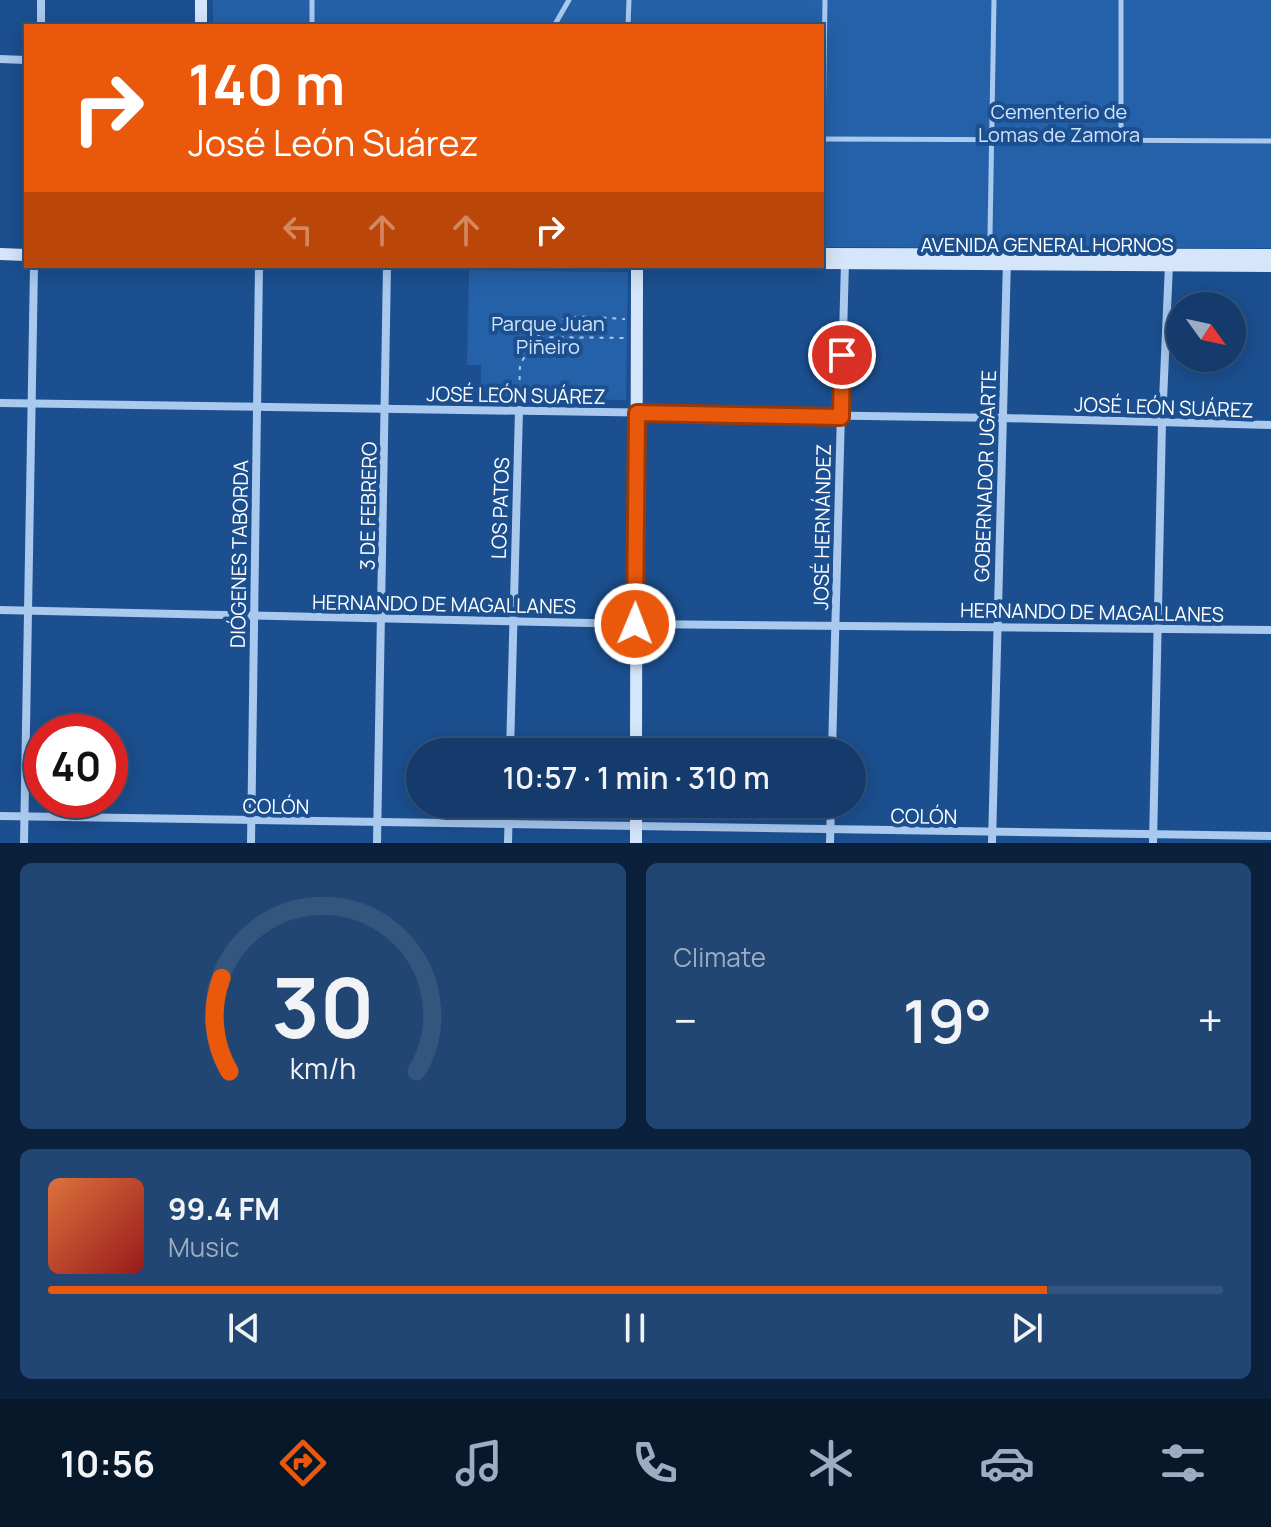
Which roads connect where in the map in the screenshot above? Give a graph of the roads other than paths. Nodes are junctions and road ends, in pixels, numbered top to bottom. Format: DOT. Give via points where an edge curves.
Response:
graph roads {
  1 [pos="41,0"];
  2 [pos="201,0"];
  3 [pos="312,0"];
  4 [pos="569,0"];
  5 [pos="629,0"];
  6 [pos="825,0"];
  7 [pos="994,0"];
  8 [pos="1121,0"];
  9 [pos="41,24"];
  10 [pos="201,24"];
  11 [pos="312,24"];
  12 [pos="555,24"];
  13 [pos="628,24"];
  14 [pos="0,59"];
  15 [pos="24,60"];
  16 [pos="824,70"];
  17 [pos="824,139"];
  18 [pos="993,140"];
  19 [pos="1121,141"];
  20 [pos="1271,141"];
  21 [pos="990,235"];
  22 [pos="0,254"];
  23 [pos="824,254"];
  24 [pos="24,255"];
  25 [pos="1271,255"];
  26 [pos="845,258"];
  27 [pos="1007,259"];
  28 [pos="1169,260"];
  29 [pos="824,263"];
  30 [pos="1271,266"];
  31 [pos="34,268"];
  32 [pos="259,268"];
  33 [pos="387,268"];
  34 [pos="637,268"];
  35 [pos="0,403"];
  36 [pos="34,404"];
  37 [pos="258,406"];
  38 [pos="386,409"];
  39 [pos="519,410"];
  40 [pos="637,413"];
  41 [pos="841,417"];
  42 [pos="1003,418"];
  43 [pos="1162,423"];
  44 [pos="1271,425"];
  45 [pos="0,610"];
  46 [pos="29,610"];
  47 [pos="254,616"];
  48 [pos="382,619"];
  49 [pos="513,621"];
  50 [pos="635,624"];
  51 [pos="835,626"];
  52 [pos="996,626"];
  53 [pos="1158,629"];
  54 [pos="1271,630"];
  55 [pos="27,714"];
  56 [pos="510,738"];
  57 [pos="636,738"];
  58 [pos="832,738"];
  59 [pos="0,816"];
  60 [pos="24,817"];
  61 [pos="25,818"];
  62 [pos="70,818"];
  63 [pos="509,818"];
  64 [pos="636,818"];
  65 [pos="830,818"];
  66 [pos="251,822"];
  67 [pos="377,824"];
  68 [pos="509,826"];
  69 [pos="636,829"];
  70 [pos="830,830"];
  71 [pos="1271,836"];
  72 [pos="992,838"];
  73 [pos="1153,840"];
  74 [pos="24,843"];
  75 [pos="251,843"];
  76 [pos="377,843"];
  77 [pos="508,843"];
  78 [pos="636,843"];
  79 [pos="830,843"];
  1 -- 9 [label="street"];
  2 -- 10 [label="main road"];
  3 -- 11 [label="lane"];
  4 -- 12 [label="lane"];
  5 -- 13 [label="lane"];
  6 -- 16 [label="lane"];
  7 -- 18 [label="lane"];
  8 -- 19 [label="lane"];
  14 -- 15 [label="street"];
  17 -- 18 [label="lane"];
  18 -- 19 [label="lane"];
  18 -- 21 [label="lane"];
  19 -- 20 [label="lane"];
  22 -- 24 [label="main road"];
  23 -- 26 [label="main road, AVENIDA GENERAL HORNOS"];
  25 -- 28 [label="main road, AVENIDA GENERAL HORNOS"];
  26 -- 27 [label="main road, AVENIDA GENERAL HORNOS"];
  26 -- 29 [label="main road, AVENIDA GENERAL HORNOS"];
  26 -- 41 [label="street, JOSÉ HERNÁNDEZ"];
  27 -- 28 [label="main road, AVENIDA GENERAL HORNOS"];
  27 -- 42 [label="street, GOBERNADOR UGARTE"];
  28 -- 30 [label="main road, AVENIDA GENERAL HORNOS"];
  28 -- 43 [label="street"];
  31 -- 36 [label="street"];
  32 -- 37 [label="street, DIÓGENES TABORDA"];
  33 -- 38 [label="street, 3 DE FEBRERO"];
  34 -- 40 [label="main road"];
  35 -- 36 [label="street, JOSÉ LEÓN SUÁREZ"];
  36 -- 37 [label="street, JOSÉ LEÓN SUÁREZ"];
  36 -- 46 [label="street"];
  37 -- 38 [label="street, JOSÉ LEÓN SUÁREZ"];
  37 -- 47 [label="street, DIÓGENES TABORDA"];
  38 -- 39 [label="street, JOSÉ LEÓN SUÁREZ"];
  38 -- 48 [label="street, 3 DE FEBRERO"];
  39 -- 40 [label="street, JOSÉ LEÓN SUÁREZ"];
  39 -- 49 [label="street, LOS PATOS"];
  40 -- 41 [label="street, JOSÉ LEÓN SUÁREZ"];
  40 -- 50 [label="main road"];
  41 -- 42 [label="street, JOSÉ LEÓN SUÁREZ"];
  41 -- 51 [label="street, JOSÉ HERNÁNDEZ"];
  42 -- 43 [label="street, JOSÉ LEÓN SUÁREZ"];
  42 -- 52 [label="street, GOBERNADOR UGARTE"];
  43 -- 44 [label="street, JOSÉ LEÓN SUÁREZ"];
  43 -- 53 [label="street"];
  45 -- 46 [label="street, HERNANDO DE MAGALLANES"];
  46 -- 47 [label="street, HERNANDO DE MAGALLANES"];
  46 -- 55 [label="street"];
  47 -- 48 [label="street, HERNANDO DE MAGALLANES"];
  47 -- 66 [label="street, DIÓGENES TABORDA"];
  48 -- 49 [label="street, HERNANDO DE MAGALLANES"];
  48 -- 67 [label="street, 3 DE FEBRERO"];
  49 -- 50 [label="street, HERNANDO DE MAGALLANES"];
  49 -- 56 [label="street, LOS PATOS"];
  50 -- 51 [label="street, HERNANDO DE MAGALLANES"];
  50 -- 57 [label="main road"];
  51 -- 52 [label="street, HERNANDO DE MAGALLANES"];
  51 -- 58 [label="street, JOSÉ HERNÁNDEZ"];
  52 -- 53 [label="street, HERNANDO DE MAGALLANES"];
  52 -- 72 [label="street, GOBERNADOR UGARTE"];
  53 -- 54 [label="street, HERNANDO DE MAGALLANES"];
  53 -- 73 [label="street"];
  59 -- 60 [label="street, COLÓN"];
  61 -- 74 [label="street"];
  62 -- 66 [label="street, COLÓN"];
  63 -- 68 [label="street"];
  64 -- 69 [label="main road"];
  65 -- 70 [label="street"];
  66 -- 67 [label="street, COLÓN"];
  66 -- 75 [label="street, DIÓGENES TABORDA"];
  67 -- 68 [label="street, COLÓN"];
  67 -- 76 [label="street, 3 DE FEBRERO"];
  68 -- 69 [label="street, COLÓN"];
  68 -- 77 [label="street"];
  69 -- 70 [label="street, COLÓN"];
  69 -- 78 [label="main road"];
  70 -- 72 [label="street, COLÓN"];
  70 -- 79 [label="street"];
  71 -- 73 [label="street, COLÓN"];
  72 -- 73 [label="street, COLÓN"];
}
